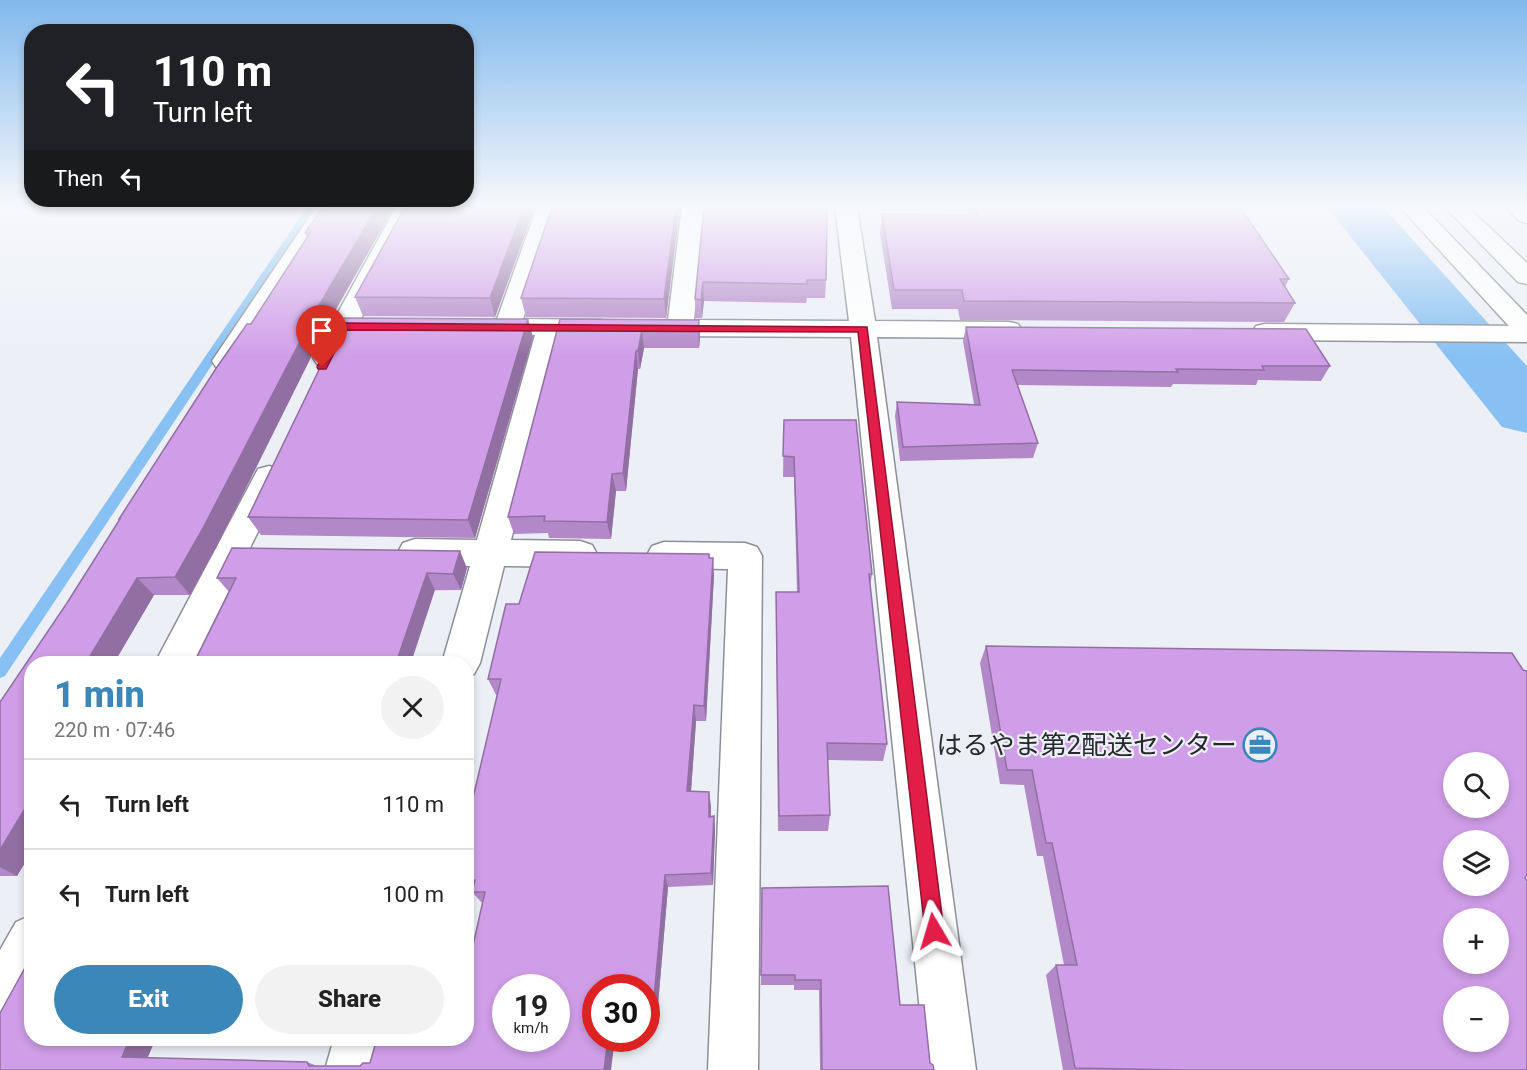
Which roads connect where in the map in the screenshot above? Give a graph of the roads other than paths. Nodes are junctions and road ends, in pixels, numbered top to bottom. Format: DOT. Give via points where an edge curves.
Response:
graph roads {
  1 [pos="294,257"];
  2 [pos="385,257"];
  3 [pos="531,257"];
  4 [pos="688,257"];
  5 [pos="853,257"];
  6 [pos="1457,257"];
  7 [pos="1507,257"];
  8 [pos="1527,277"];
  9 [pos="460,327"];
  10 [pos="507,327"];
  11 [pos="551,327"];
  12 [pos="680,328"];
  13 [pos="863,329"];
  14 [pos="1031,330"];
  15 [pos="1246,332"];
  16 [pos="1527,332"];
  17 [pos="316,379"];
  18 [pos="209,387"];
  19 [pos="280,454"];
  20 [pos="386,552"];
  21 [pos="491,553"];
  22 [pos="179,656"];
  23 [pos="463,656"];
  24 [pos="24,953"];
  25 [pos="0,998"];
  26 [pos="357,1046"];
  27 [pos="350,1070"];
  28 [pos="733,1070"];
  29 [pos="951,1070"];
  1 -- 18 [label="main road"];
  2 -- 17 [label="main road" via="354,326"];
  3 -- 10 [label="main road"];
  4 -- 12 [label="main road"];
  5 -- 13 [label="main road"];
  6 -- 16 [label="main road"];
  7 -- 8 [label="main road"];
  9 -- 10 [label="main road"];
  10 -- 11 [label="main road"];
  11 -- 12 [label="main road"];
  11 -- 21 [label="main road"];
  12 -- 13 [label="main road"];
  13 -- 14 [label="main road"];
  13 -- 29 [label="main road"];
  15 -- 16 [label="main road"];
  19 -- 22 [label="main road" via="251,550"];
  20 -- 21 [label="main road"];
  21 -- 23 [label="main road"];
  21 -- 28 [label="main road" via="745,556"];
  24 -- 25 [label="main road"];
  26 -- 27 [label="main road"];
}
